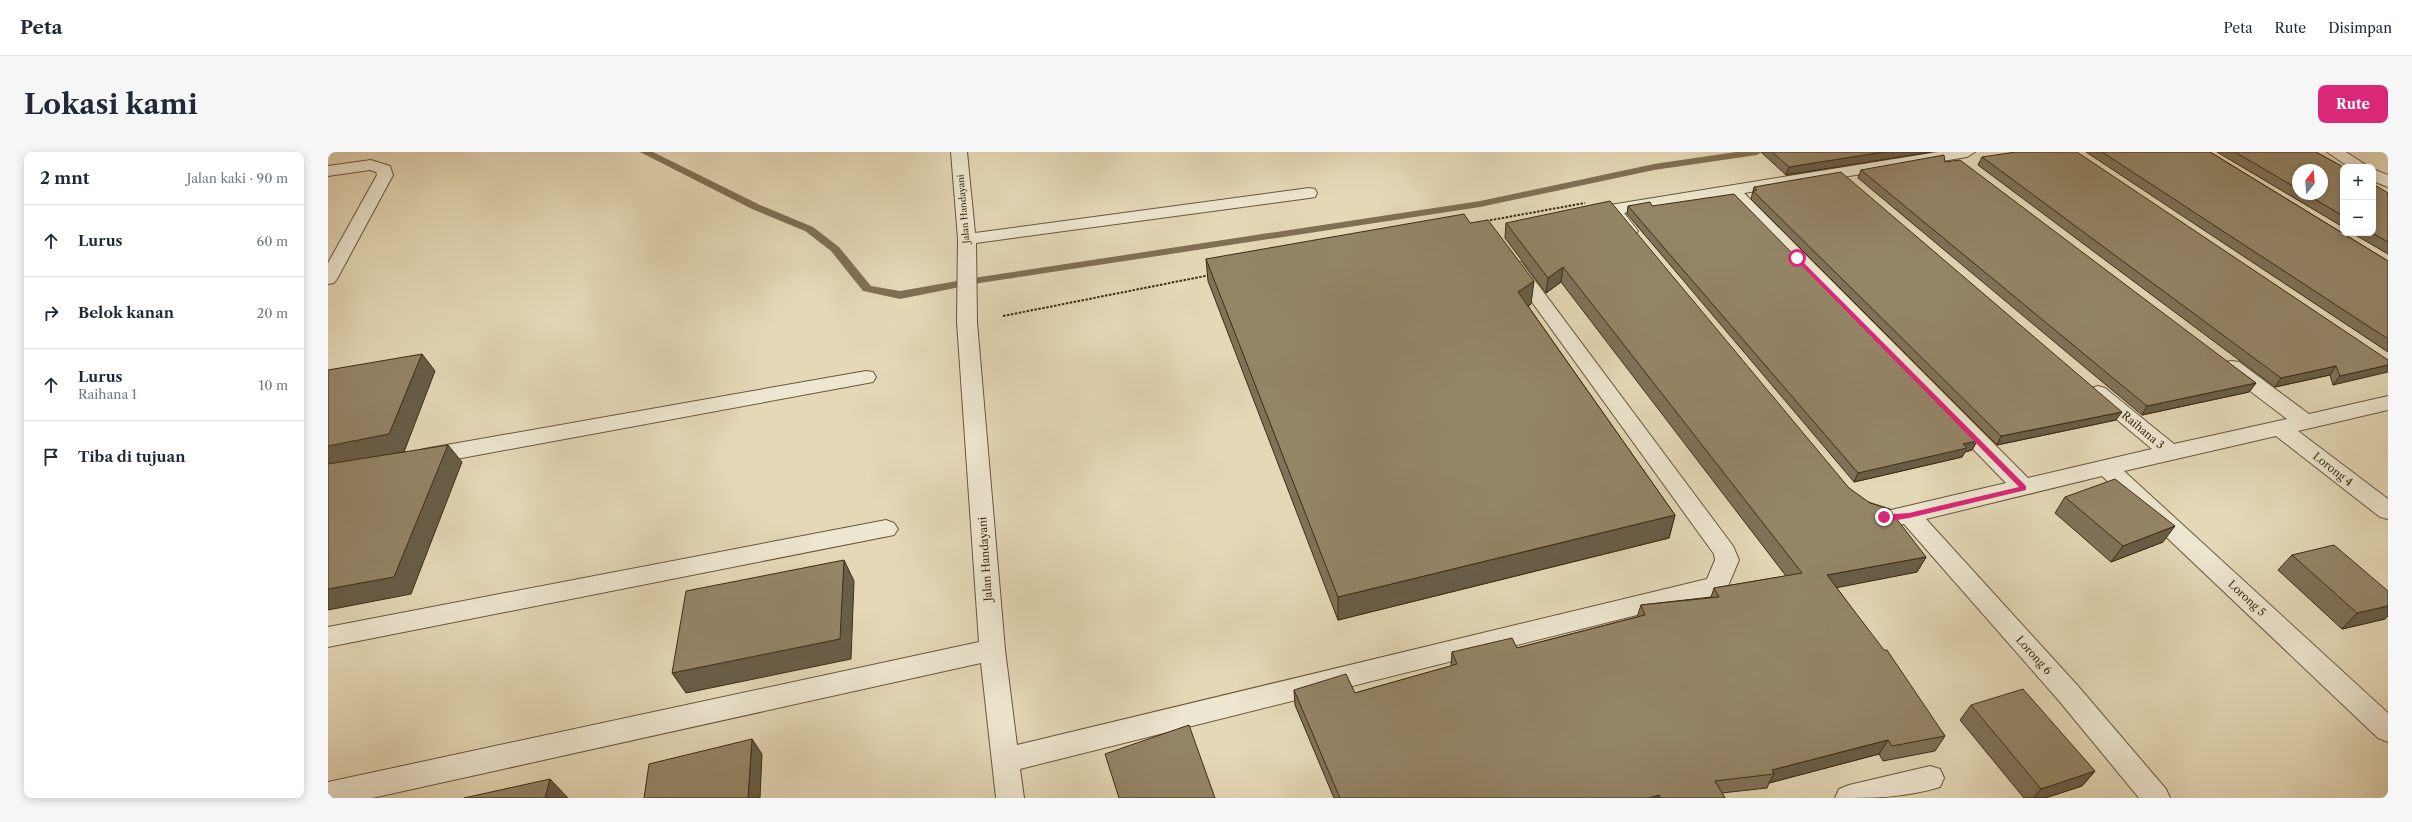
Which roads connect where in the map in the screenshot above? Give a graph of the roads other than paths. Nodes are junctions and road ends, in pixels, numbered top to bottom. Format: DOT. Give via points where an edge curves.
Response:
graph roads {
  1 [pos="959,152"];
  2 [pos="2335,152"];
  3 [pos="1963,158"];
  4 [pos="2356,164"];
  5 [pos="328,170"];
  6 [pos="1842,174"];
  7 [pos="2376,176"];
  8 [pos="2388,182"];
  9 [pos="1859,189"];
  10 [pos="1732,191"];
  11 [pos="1309,193"];
  12 [pos="967,239"];
  13 [pos="1640,244"];
  14 [pos="1503,250"];
  15 [pos="336,254"];
  16 [pos="328,279"];
  17 [pos="2215,354"];
  18 [pos="866,378"];
  19 [pos="2084,381"];
  20 [pos="2388,403"];
  21 [pos="2304,421"];
  22 [pos="2279,427"];
  23 [pos="2169,452"];
  24 [pos="406,461"];
  25 [pos="2106,466"];
  26 [pos="2024,488"];
  27 [pos="1855,500"];
  28 [pos="2388,511"];
  29 [pos="1909,516"];
  30 [pos="886,529"];
  31 [pos="328,637"];
  32 [pos="992,650"];
  33 [pos="2388,730"];
  34 [pos="1006,760"];
  35 [pos="1930,778"];
  36 [pos="328,794"];
  37 [pos="1010,798"];
  38 [pos="1849,798"];
  39 [pos="2156,798"];
  1 -- 12 [label="street, Jalan Handayani"];
  2 -- 4 [label="street"];
  3 -- 6 [label="street"];
  5 -- 15 [label="street" via="371,165 384,169 385,175"];
  6 -- 9 [label="street"];
  6 -- 10 [label="street"];
  7 -- 8 [label="street"];
  10 -- 13 [label="street" via="1620,208 1614,212"];
  10 -- 26 [label="street"];
  11 -- 12 [label="street"];
  12 -- 32 [label="street, Jalan Handayani" via="968,321"];
  14 -- 34 [label="street" via="1725,552 1727,560 1716,586"];
  15 -- 16 [label="street"];
  17 -- 21 [label="street"];
  18 -- 24 [label="street"];
  19 -- 23 [label="street, Raihana 3"];
  20 -- 21 [label="street"];
  21 -- 22 [label="street"];
  22 -- 23 [label="street"];
  22 -- 28 [label="street, Lorong 4"];
  23 -- 25 [label="street"];
  25 -- 26 [label="street"];
  25 -- 33 [label="street, Lorong 5"];
  26 -- 29 [label="street"];
  27 -- 29 [label="street" via="1862,507 1884,517"];
  29 -- 39 [label="street, Lorong 6" via="2068,694"];
  30 -- 31 [label="street"];
  32 -- 34 [label="street, Jalan Handayani"];
  32 -- 36 [label="street"];
  34 -- 37 [label="street, Jalan Handayani"];
  35 -- 38 [label="street"];
}
